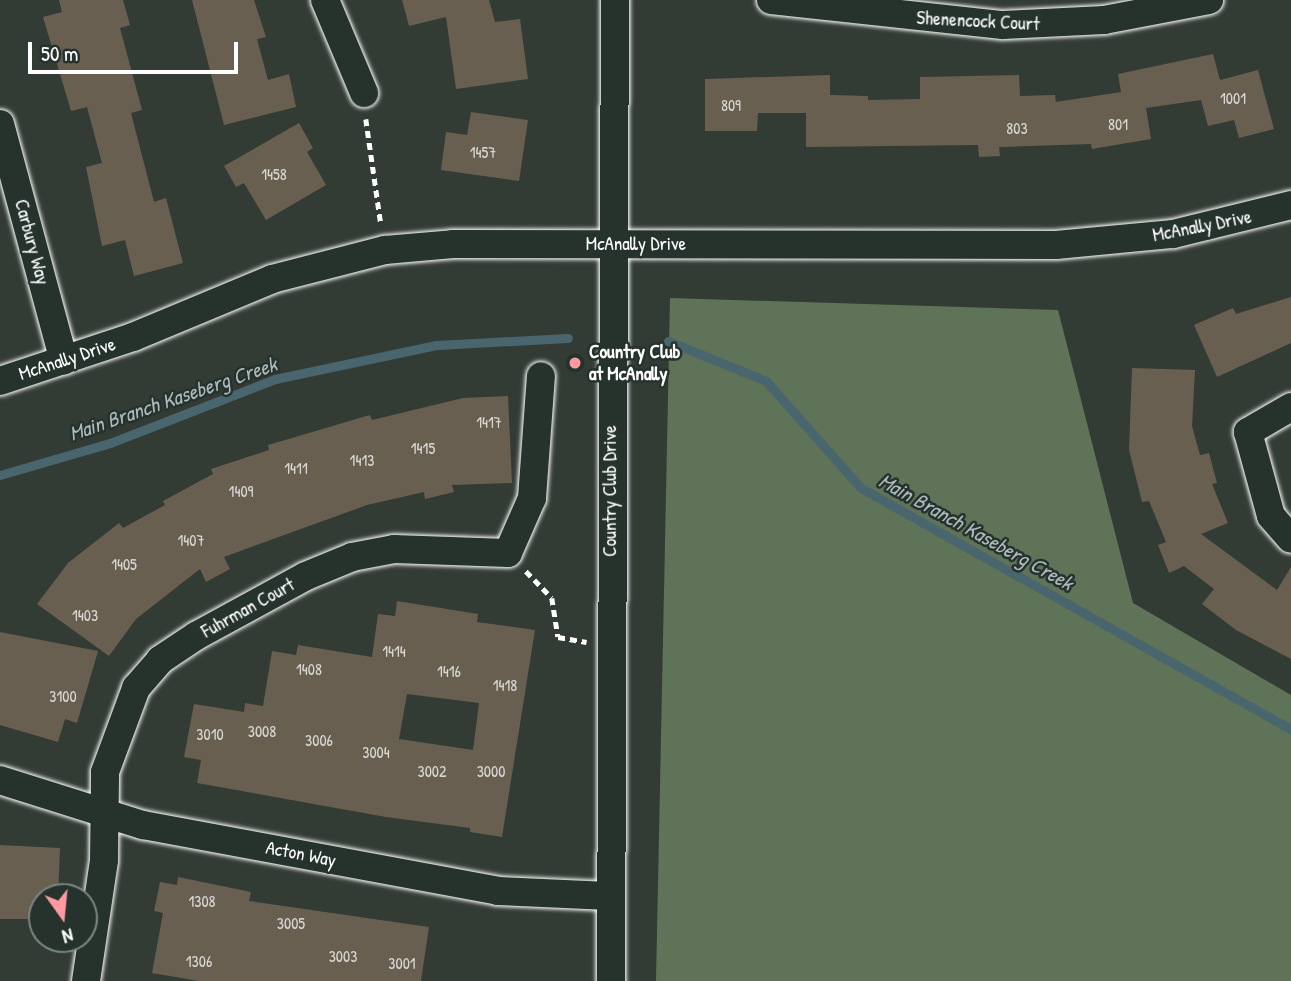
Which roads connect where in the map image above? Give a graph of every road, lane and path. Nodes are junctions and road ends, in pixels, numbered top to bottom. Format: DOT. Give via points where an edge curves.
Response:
graph roads {
  1 [pos="325,0"];
  2 [pos="615,0"];
  3 [pos="771,0"];
  4 [pos="1192,2"];
  5 [pos="364,93"];
  6 [pos="0,124"];
  7 [pos="6,167"];
  8 [pos="1291,205"];
  9 [pos="612,244"];
  10 [pos="386,250"];
  11 [pos="64,361"];
  12 [pos="541,376"];
  13 [pos="0,381"];
  14 [pos="1291,407"];
  15 [pos="1291,539"];
  16 [pos="508,553"];
  17 [pos="610,642"];
  18 [pos="0,780"];
  19 [pos="105,816"];
  20 [pos="609,895"];
  21 [pos="86,981"];
  22 [pos="611,981"];
  1 -- 5 [label="street"];
  2 -- 9 [label="street, Country Club Drive"];
  3 -- 4 [label="street, Shenencock Court" via="1003,25 1071,23"];
  5 -- 10 [label="path"];
  6 -- 7 [label="street, Carbury Way"];
  7 -- 11 [label="street, Carbury Way"];
  8 -- 9 [label="street, McAnally Drive" via="1173,234 1056,245"];
  9 -- 10 [label="street, McAnally Drive" via="453,244"];
  9 -- 17 [label="street, Country Club Drive"];
  10 -- 11 [label="street, McAnally Drive" via="272,279"];
  11 -- 13 [label="street, McAnally Drive"];
  12 -- 16 [label="street" via="532,498"];
  14 -- 15 [label="street" via="1248,432 1271,516"];
  16 -- 17 [label="path" via="552,598 558,637"];
  16 -- 19 [label="street, Fuhrman Court" via="394,549 352,557 306,576 196,636 160,660 136,688 105,772"];
  17 -- 20 [label="street, Country Club Drive"];
  18 -- 19 [label="street, Acton Way"];
  19 -- 20 [label="street, Acton Way" via="498,891"];
  19 -- 21 [label="street, Fuhrman Court" via="104,860"];
  20 -- 22 [label="street, Country Club Drive"];
}
